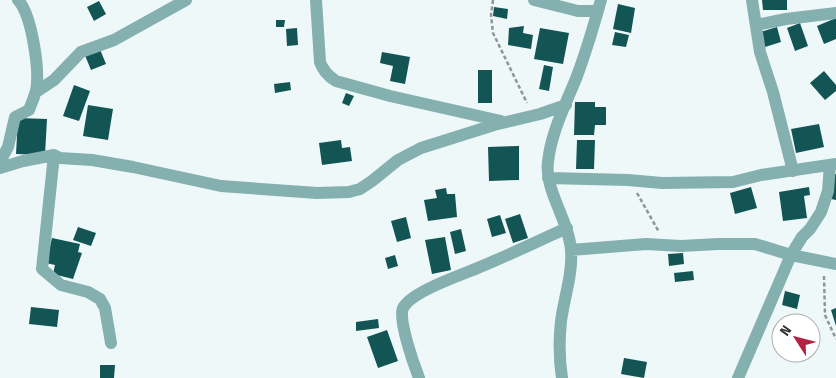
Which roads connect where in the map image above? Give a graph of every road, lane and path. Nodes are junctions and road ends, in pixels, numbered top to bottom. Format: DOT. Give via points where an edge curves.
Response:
graph roads {
  1 [pos="18,0"];
  2 [pos="186,0"];
  3 [pos="316,0"];
  4 [pos="493,0"];
  5 [pos="534,0"];
  6 [pos="752,0"];
  7 [pos="599,6"];
  8 [pos="836,13"];
  9 [pos="756,25"];
  10 [pos="36,92"];
  11 [pos="566,105"];
  12 [pos="532,116"];
  13 [pos="505,122"];
  14 [pos="54,156"];
  15 [pos="0,162"];
  16 [pos="833,164"];
  17 [pos="0,168"];
  18 [pos="793,171"];
  19 [pos="548,178"];
  20 [pos="628,180"];
  21 [pos="567,228"];
  22 [pos="665,244"];
  23 [pos="571,250"];
  24 [pos="791,255"];
  25 [pos="830,263"];
  26 [pos="836,339"];
  27 [pos="111,344"];
  28 [pos="419,378"];
  29 [pos="560,378"];
  30 [pos="738,378"];
  1 -- 10 [label="street" via="27,14 37,66"];
  2 -- 10 [label="street" via="114,40 81,52 54,80"];
  3 -- 13 [label="street" via="320,62 323,70 336,81"];
  4 -- 12 [label="path" via="493,33"];
  5 -- 7 [label="street" via="578,11"];
  6 -- 9 [label="street"];
  7 -- 11 [label="street"];
  8 -- 9 [label="street"];
  9 -- 18 [label="street" via="760,52"];
  10 -- 15 [label="street" via="29,110 15,117 8,147"];
  11 -- 12 [label="street"];
  11 -- 19 [label="street" via="550,148"];
  12 -- 13 [label="street"];
  13 -- 14 [label="street" via="408,154 360,189 349,192 221,186 92,160"];
  14 -- 17 [label="street"];
  14 -- 27 [label="street" via="42,269 61,285 88,292 100,300 105,308"];
  16 -- 18 [label="street"];
  16 -- 24 [label="street" via="821,212"];
  18 -- 20 [label="street" via="734,182"];
  19 -- 20 [label="street"];
  19 -- 21 [label="street"];
  20 -- 22 [label="path"];
  21 -- 23 [label="street"];
  21 -- 28 [label="street" via="430,288 409,301 402,309 402,320"];
  22 -- 23 [label="street"];
  22 -- 24 [label="street" via="755,244"];
  23 -- 29 [label="street" via="561,322"];
  24 -- 25 [label="street"];
  24 -- 30 [label="street"];
  25 -- 26 [label="path" via="823,294 825,315"];
}
